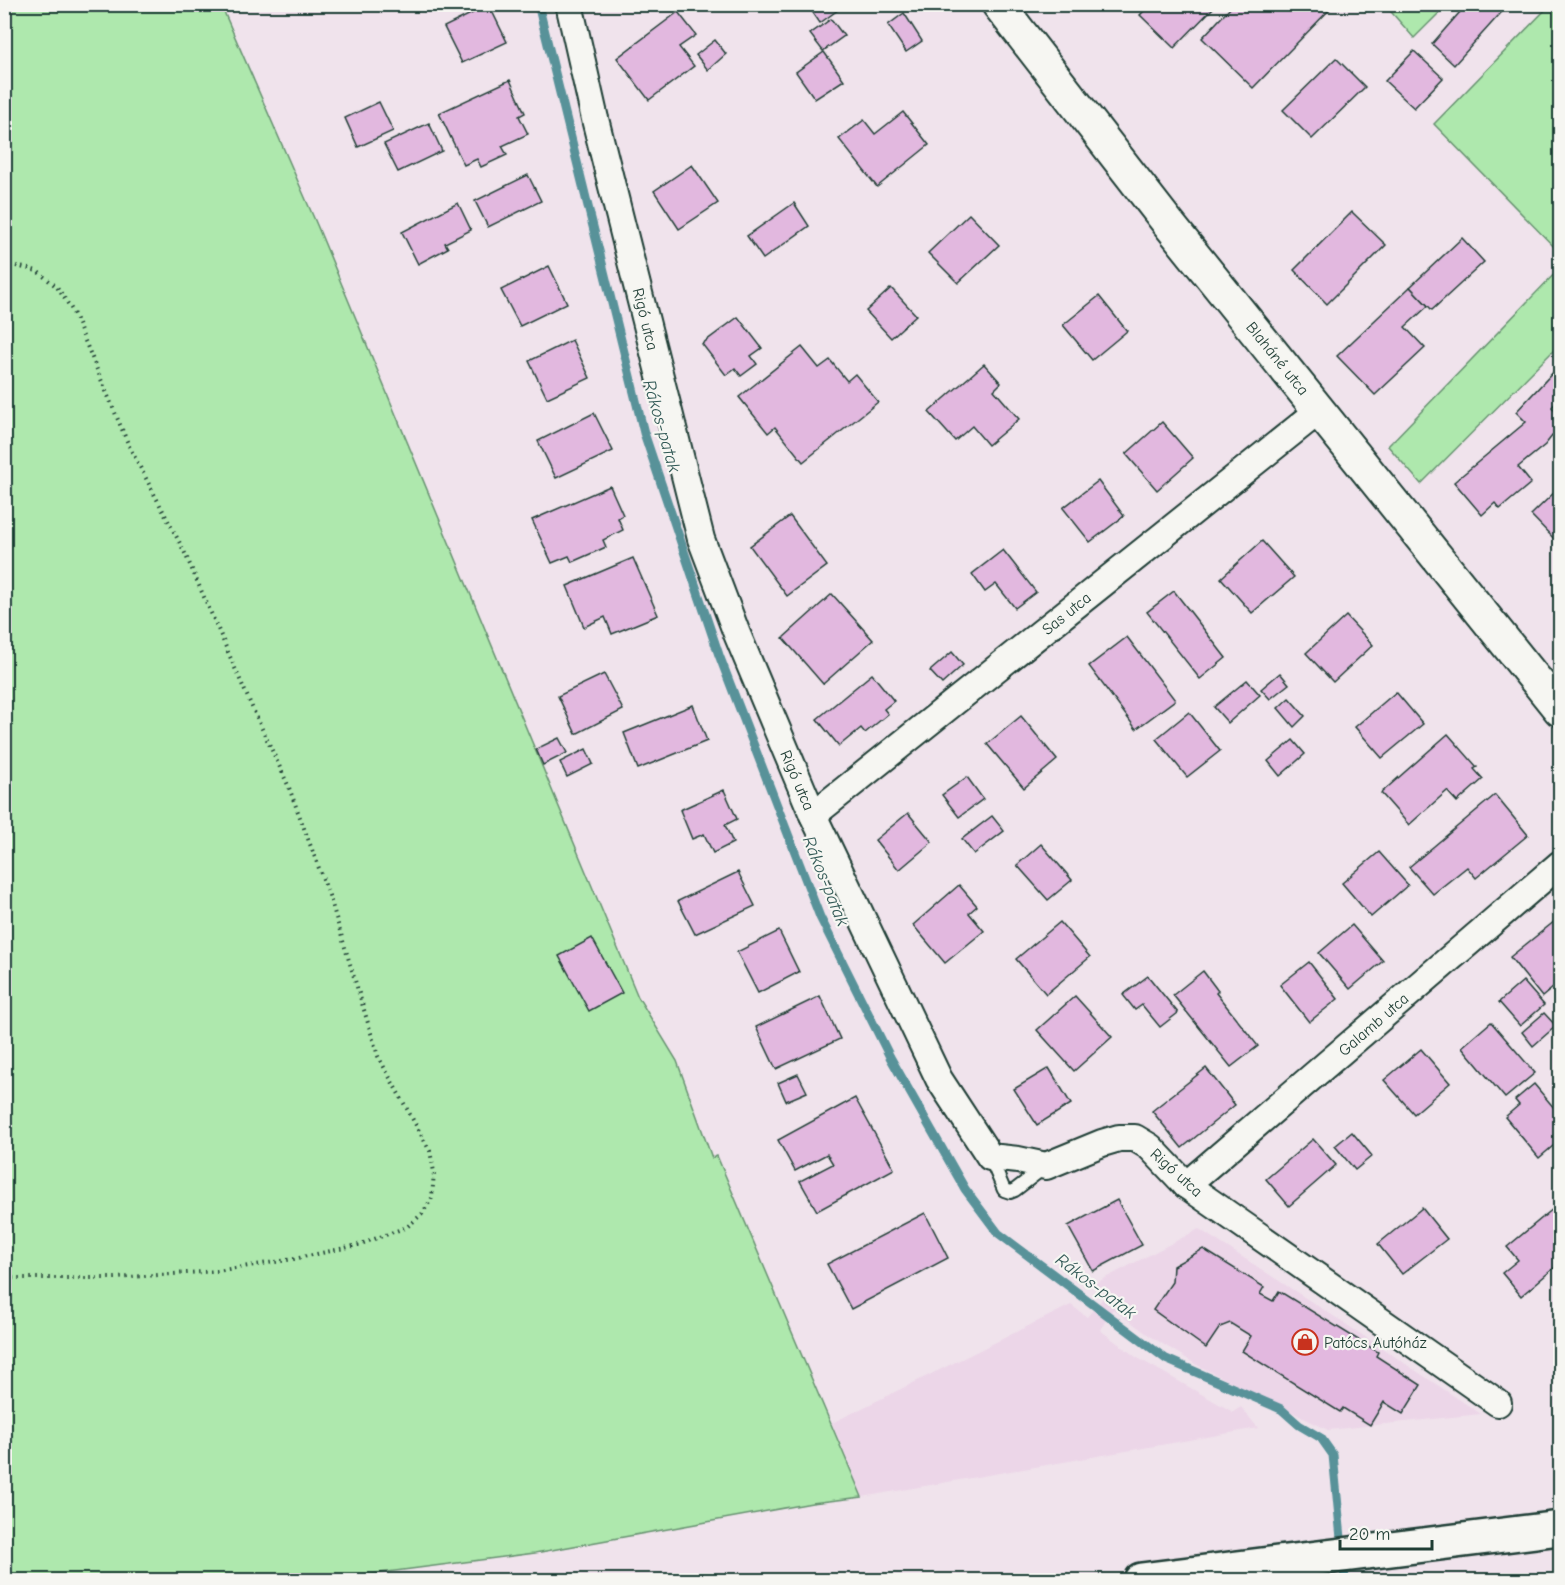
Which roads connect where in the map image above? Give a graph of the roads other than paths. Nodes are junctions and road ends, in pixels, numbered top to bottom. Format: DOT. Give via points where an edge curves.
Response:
graph roads {
  1 [pos="569,4"];
  2 [pos="998,4"];
  3 [pos="1320,410"];
  4 [pos="1560,710"];
  5 [pos="813,814"];
  6 [pos="1560,864"];
  7 [pos="1186,1185"];
  8 [pos="1498,1403"];
  9 [pos="1560,1528"];
  10 [pos="1141,1581"];
  1 -- 5 [label="street, Rigó utca" via="701,539 736,634"];
  2 -- 3 [label="street, Blaháné utca"];
  3 -- 4 [label="street, Blaháné utca"];
  3 -- 5 [label="street, Sas utca"];
  5 -- 7 [label="street, Rigó utca" via="939,1079 990,1157 1046,1166 1102,1143 1135,1138 1150,1147"];
  6 -- 7 [label="street, Galamb utca"];
  7 -- 8 [label="street, Rigó utca"];
  9 -- 10 [label="highway"];
}
